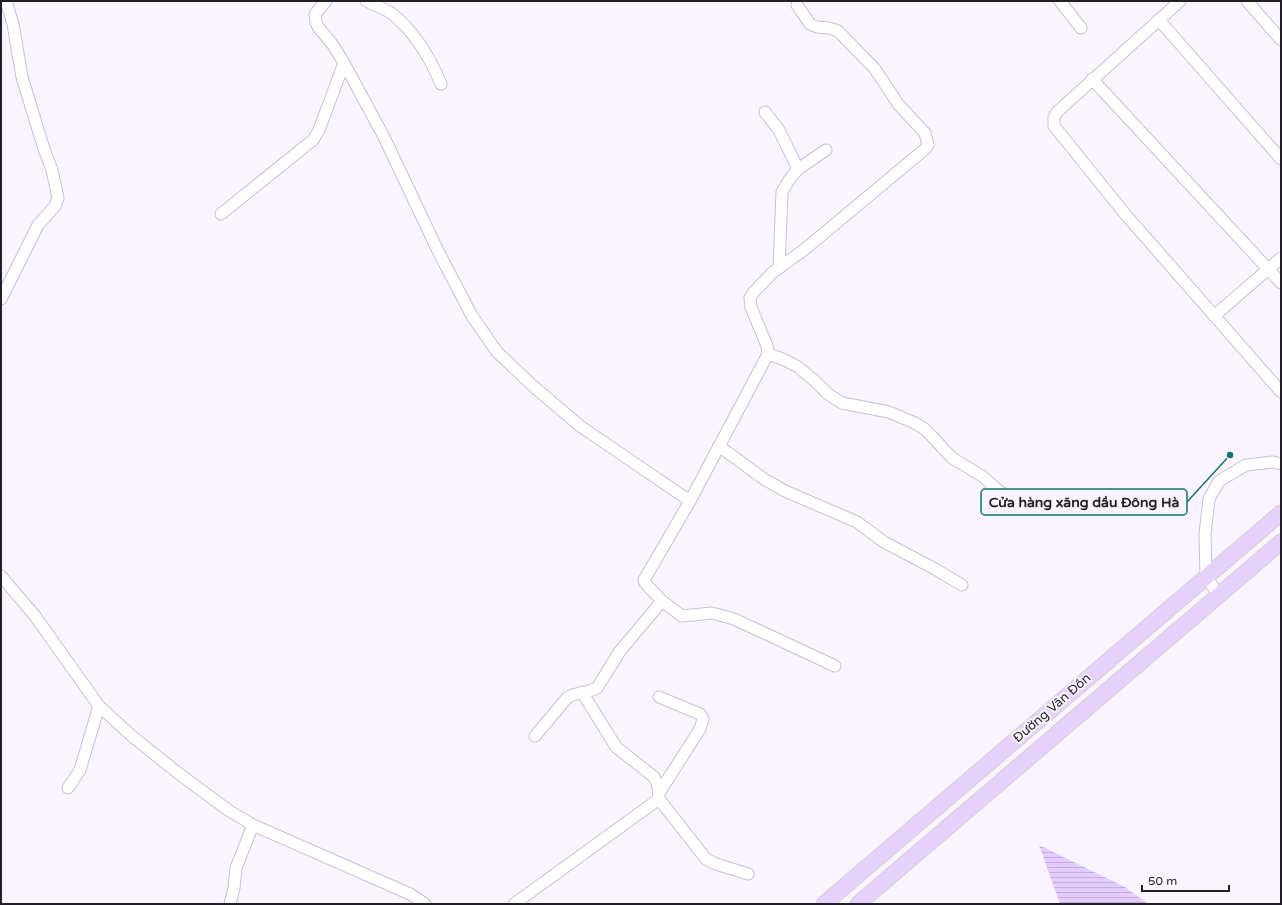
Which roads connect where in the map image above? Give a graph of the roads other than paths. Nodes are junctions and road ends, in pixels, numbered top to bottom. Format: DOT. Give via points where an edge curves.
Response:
graph roads {
  1 [pos="6,1"];
  2 [pos="326,1"];
  3 [pos="366,1"];
  4 [pos="1060,1"];
  5 [pos="1180,1"];
  6 [pos="1247,1"];
  7 [pos="797,5"];
  8 [pos="1159,20"];
  9 [pos="1081,28"];
  10 [pos="1281,40"];
  11 [pos="344,63"];
  12 [pos="1092,79"];
  13 [pos="441,84"];
  14 [pos="765,112"];
  15 [pos="826,150"];
  16 [pos="1281,159"];
  17 [pos="798,169"];
  18 [pos="221,214"];
  19 [pos="1281,258"];
  20 [pos="779,268"];
  21 [pos="1268,269"];
  22 [pos="1281,283"];
  23 [pos="1,299"];
  24 [pos="1214,316"];
  25 [pos="768,354"];
  26 [pos="1281,392"];
  27 [pos="719,446"];
  28 [pos="1281,464"];
  29 [pos="690,501"];
  30 [pos="1017,503"];
  31 [pos="1281,513"];
  32 [pos="1281,542"];
  33 [pos="1,576"];
  34 [pos="1206,577"];
  35 [pos="962,585"];
  36 [pos="1219,595"];
  37 [pos="662,601"];
  38 [pos="835,666"];
  39 [pos="582,692"];
  40 [pos="659,697"];
  41 [pos="99,706"];
  42 [pos="536,736"];
  43 [pos="68,788"];
  44 [pos="659,796"];
  45 [pos="253,825"];
  46 [pos="748,874"];
  47 [pos="830,902"];
  48 [pos="230,904"];
  49 [pos="425,904"];
  50 [pos="514,904"];
  51 [pos="858,904"];
  1 -- 23 [label="street" via="13,24 22,77 52,170 58,198 55,206 38,225"];
  2 -- 11 [label="street" via="315,14 316,22"];
  3 -- 13 [label="street" via="390,12 402,22 417,39"];
  4 -- 9 [label="street"];
  5 -- 8 [label="street"];
  6 -- 10 [label="street"];
  7 -- 20 [label="street" via="810,24 838,31 875,69 900,106 925,134 928,145"];
  8 -- 12 [label="street"];
  8 -- 16 [label="street"];
  11 -- 18 [label="street" via="313,140"];
  11 -- 29 [label="street" via="384,137 472,316 497,352 580,426"];
  12 -- 21 [label="street"];
  12 -- 24 [label="street" via="1057,112 1054,126 1126,215"];
  14 -- 17 [label="street" via="779,130"];
  15 -- 17 [label="street"];
  17 -- 20 [label="street" via="782,192"];
  19 -- 21 [label="street"];
  20 -- 25 [label="street" via="750,298 751,308 768,346"];
  21 -- 22 [label="street"];
  21 -- 24 [label="street"];
  24 -- 26 [label="street"];
  25 -- 27 [label="street"];
  25 -- 30 [label="street" via="798,368 842,403 889,412 915,423 926,430 952,458 982,476"];
  27 -- 29 [label="street"];
  27 -- 35 [label="street" via="764,479 857,522 884,542"];
  28 -- 34 [label="street" via="1273,462 1246,465 1219,481 1209,500 1205,534"];
  29 -- 37 [label="street" via="644,577 645,583"];
  31 -- 34 [label="main road, Đường Vân Đồn"];
  32 -- 36 [label="main road, Đường Vân Đồn"];
  33 -- 41 [label="street" via="35,616"];
  34 -- 36 [label="street"];
  34 -- 47 [label="main road, Đường Vân Đồn"];
  36 -- 51 [label="main road, Đường Vân Đồn"];
  37 -- 38 [label="street" via="682,616 712,614 734,619"];
  37 -- 39 [label="street" via="620,651 597,688"];
  39 -- 42 [label="street" via="567,698"];
  39 -- 44 [label="street" via="616,747 654,777"];
  40 -- 44 [label="street" via="700,714 703,719 700,729"];
  41 -- 43 [label="street" via="80,770"];
  41 -- 45 [label="street" via="178,773"];
  44 -- 46 [label="street" via="706,859"];
  44 -- 50 [label="street"];
  45 -- 48 [label="street" via="236,868"];
  45 -- 49 [label="street" via="410,894"];
}
